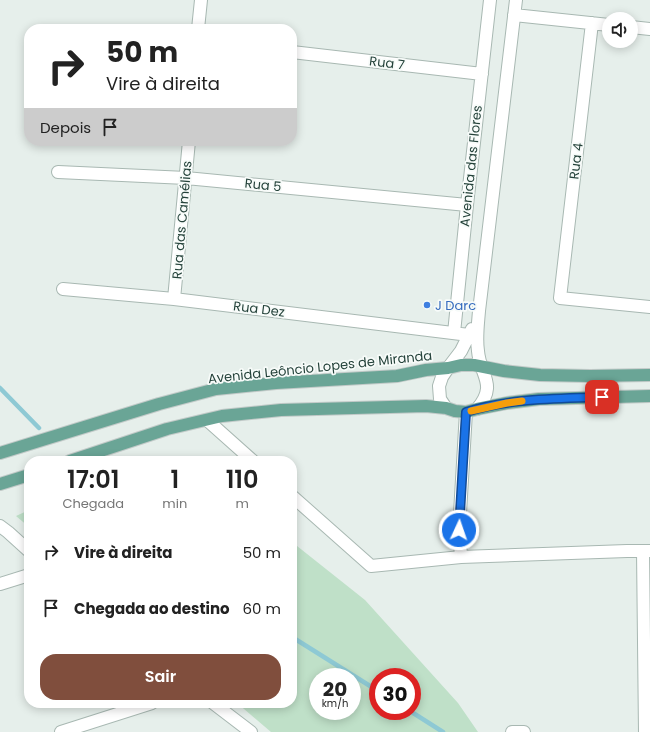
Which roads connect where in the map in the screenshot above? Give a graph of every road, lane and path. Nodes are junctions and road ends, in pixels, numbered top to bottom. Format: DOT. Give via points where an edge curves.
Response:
graph roads {
  1 [pos="201,0"];
  2 [pos="490,0"];
  3 [pos="516,0"];
  4 [pos="514,15"];
  5 [pos="592,23"];
  6 [pos="199,24"];
  7 [pos="602,24"];
  8 [pos="638,28"];
  9 [pos="650,29"];
  10 [pos="297,53"];
  11 [pos="482,74"];
  12 [pos="189,146"];
  13 [pos="58,172"];
  14 [pos="186,178"];
  15 [pos="467,205"];
  16 [pos="63,289"];
  17 [pos="174,299"];
  18 [pos="650,307"];
  19 [pos="479,311"];
  20 [pos="454,333"];
  21 [pos="469,335"];
  22 [pos="448,368"];
  23 [pos="482,368"];
  24 [pos="650,375"];
  25 [pos="650,396"];
  26 [pos="446,408"];
  27 [pos="472,411"];
  28 [pos="207,420"];
  29 [pos="0,453"];
  30 [pos="85,456"];
  31 [pos="247,456"];
  32 [pos="24,477"];
  33 [pos="0,484"];
  34 [pos="297,500"];
  35 [pos="0,526"];
  36 [pos="24,546"];
  37 [pos="647,551"];
  38 [pos="461,557"];
  39 [pos="24,576"];
  40 [pos="0,584"];
  41 [pos="136,708"];
  42 [pos="220,708"];
  43 [pos="62,732"];
  44 [pos="252,732"];
  45 [pos="512,732"];
  46 [pos="524,732"];
  47 [pos="645,732"];
  1 -- 6 [label="street"];
  2 -- 11 [label="street, Avenida das Flores"];
  3 -- 4 [label="street, Avenida das Flores"];
  4 -- 5 [label="street"];
  4 -- 19 [label="street, Avenida das Flores"];
  5 -- 7 [label="street"];
  5 -- 18 [label="street, Rua 4" via="560,298"];
  8 -- 9 [label="street"];
  10 -- 11 [label="street, Rua 7"];
  11 -- 15 [label="street, Avenida das Flores"];
  12 -- 14 [label="street, Rua das Camélias"];
  13 -- 14 [label="street, Rua 5"];
  14 -- 15 [label="street, Rua 5"];
  14 -- 17 [label="street, Rua das Camélias"];
  15 -- 20 [label="street, Avenida das Flores"];
  16 -- 17 [label="street, Rua Dez"];
  17 -- 20 [label="street, Rua Dez"];
  19 -- 21 [label="street"];
  19 -- 23 [label="street" via="478,351"];
  20 -- 21 [label="street, Rua Dez"];
  21 -- 22 [label="street"];
  22 -- 23 [label="main road, Avenida Leôncio Lopes de Miranda" via="474,365"];
  22 -- 26 [label="street" via="439,386 440,399"];
  22 -- 29 [label="main road, Avenida Leôncio Lopes de Miranda" via="397,376 216,389"];
  23 -- 24 [label="main road, Avenida Leôncio Lopes de Miranda" via="540,375"];
  23 -- 27 [label="street" via="487,391 484,401"];
  25 -- 27 [label="main road" via="539,400 507,403"];
  26 -- 27 [label="main road"];
  26 -- 28 [label="main road" via="426,406 281,410"];
  27 -- 38 [label="street" via="459,530"];
  28 -- 30 [label="main road" via="167,429"];
  28 -- 31 [label="street"];
  32 -- 33 [label="main road"];
  34 -- 38 [label="street" via="371,566"];
  35 -- 36 [label="street"];
  37 -- 38 [label="street"];
  37 -- 47 [label="street"];
  39 -- 40 [label="street"];
  41 -- 43 [label="street"];
  42 -- 44 [label="street"];
  45 -- 46 [label="street"];
}
